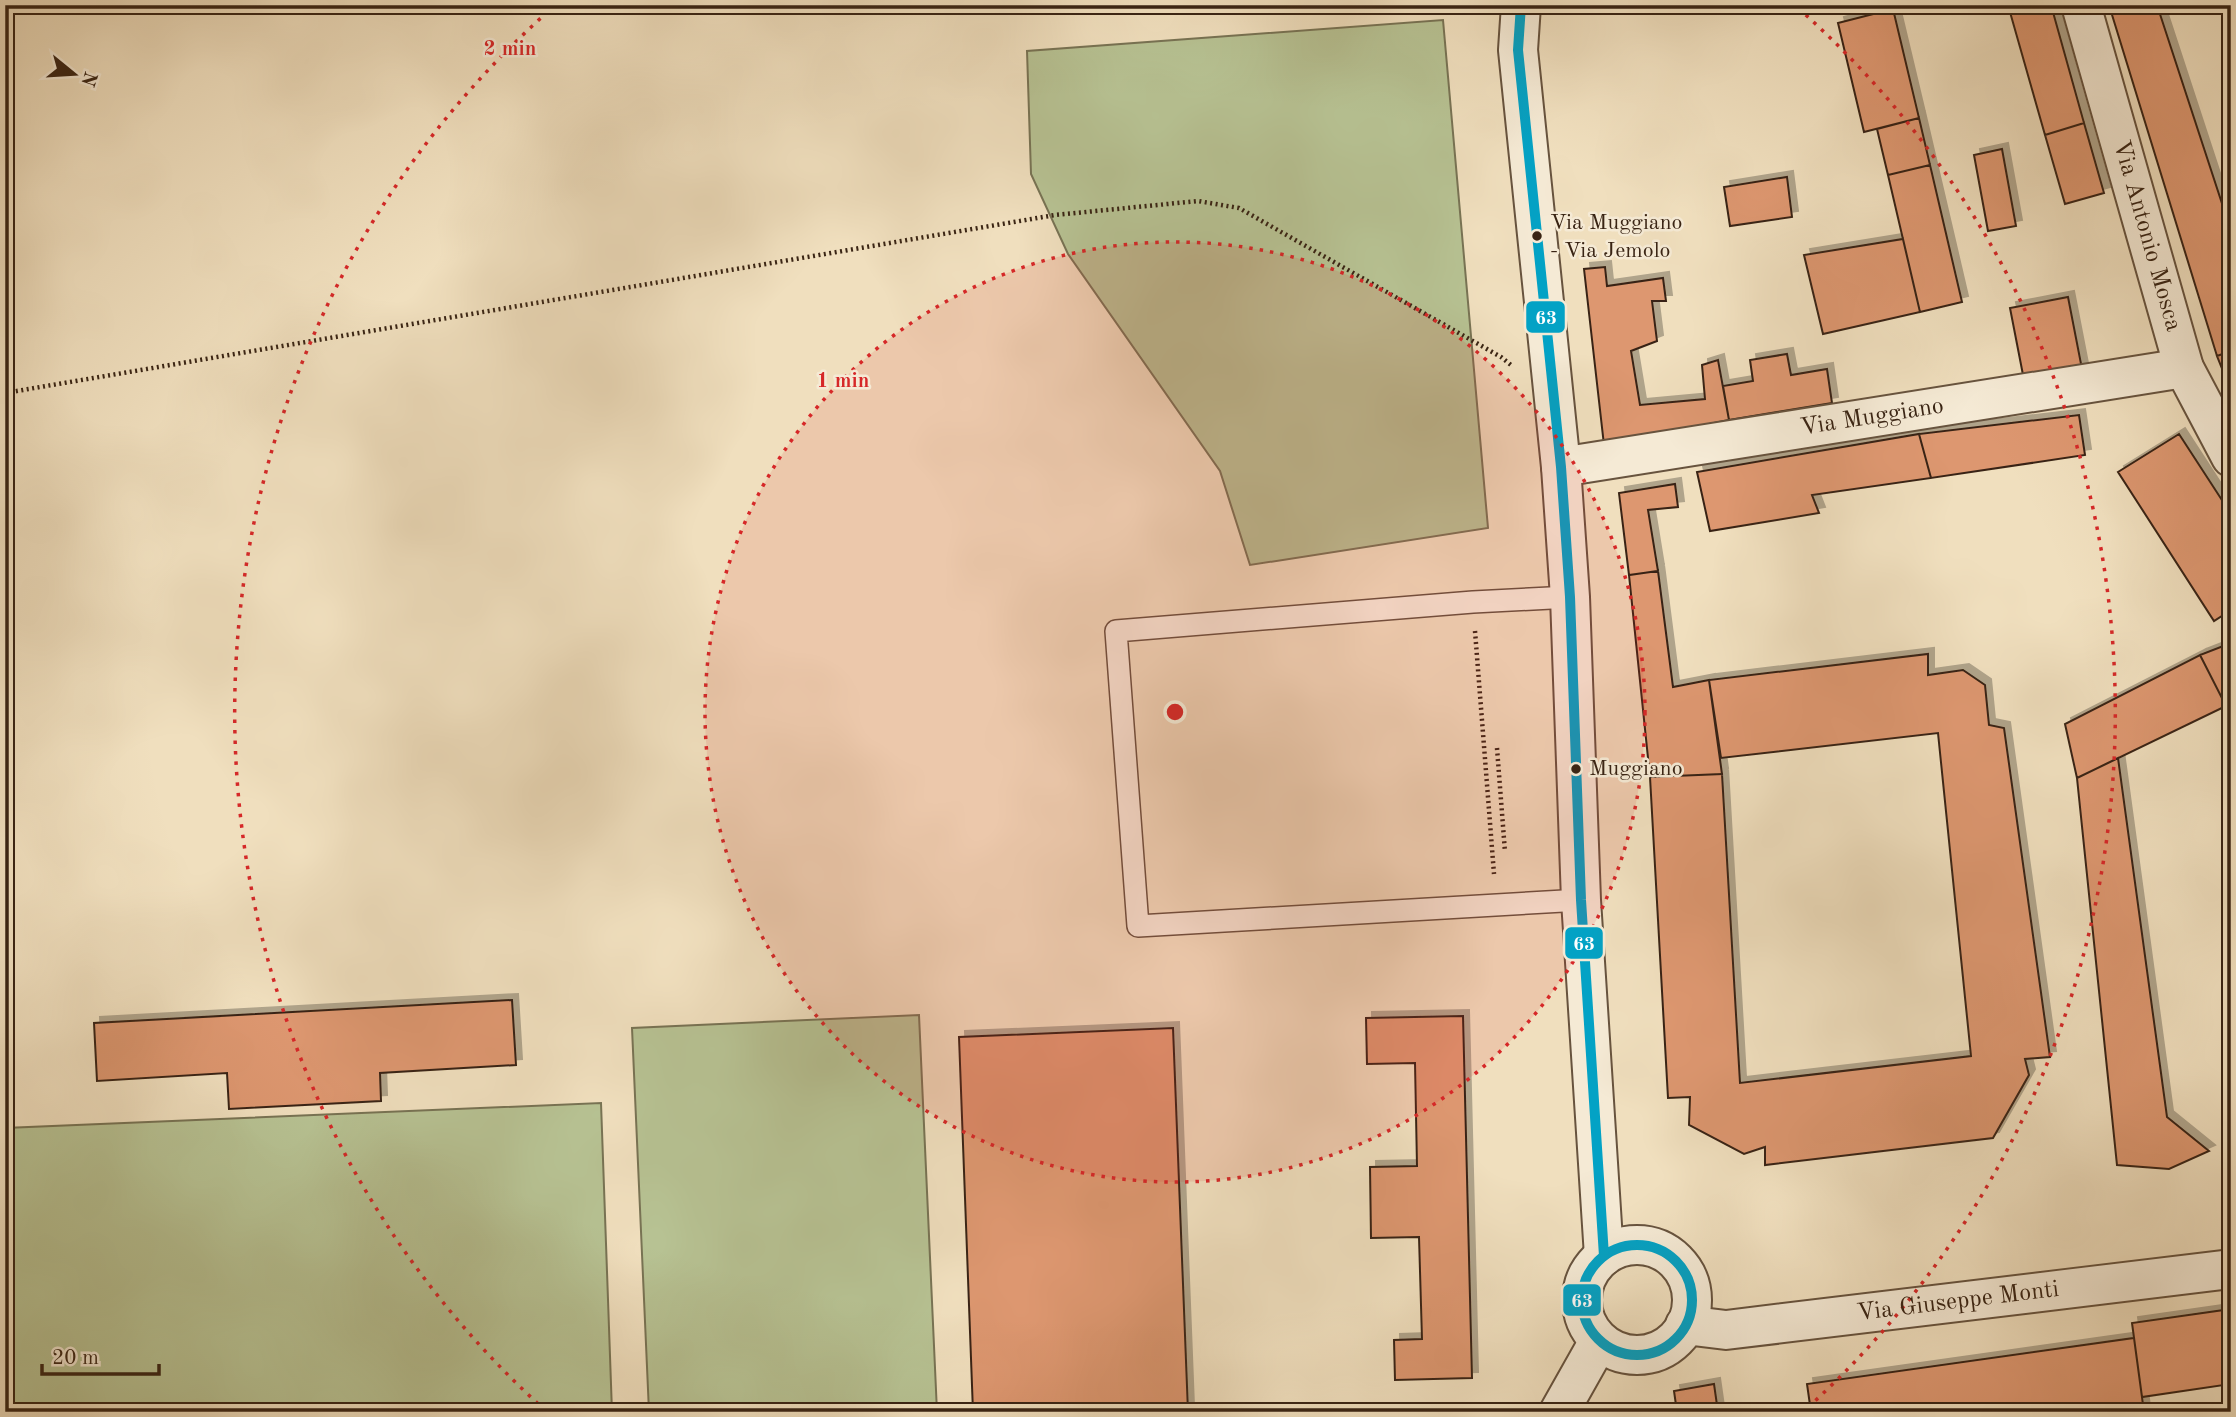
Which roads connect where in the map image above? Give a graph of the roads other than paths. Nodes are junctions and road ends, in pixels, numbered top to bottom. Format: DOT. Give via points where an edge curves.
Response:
graph roads {
  1 [pos="1504,5"];
  2 [pos="1521,5"];
  3 [pos="2081,5"];
  4 [pos="1518,50"];
  5 [pos="2184,368"];
  6 [pos="2231,457"];
  7 [pos="1561,467"];
  8 [pos="1570,597"];
  9 [pos="1581,900"];
  10 [pos="1604,1255"];
  11 [pos="2231,1269"];
  12 [pos="1685,1325"];
  13 [pos="1599,1341"];
  14 [pos="1559,1412"];
  1 -- 4 [label="street"];
  2 -- 4 [label="street"];
  3 -- 5 [label="street, Via Antonio Mosca"];
  4 -- 7 [label="street"];
  5 -- 6 [label="street, Via Antonio Mosca"];
  5 -- 7 [label="street, Via Muggiano"];
  7 -- 8 [label="street"];
  8 -- 9 [label="street"];
  8 -- 9 [label="lane" via="1116,631 1138,926"];
  9 -- 10 [label="street"];
  10 -- 12 [label="street" via="1642,1245 1673,1259 1690,1288 1692,1301"];
  10 -- 13 [label="street" via="1586,1278 1582,1298 1584,1318"];
  11 -- 12 [label="street, Via Giuseppe Monti" via="1726,1330"];
  12 -- 13 [label="street" via="1671,1343 1646,1355 1620,1353"];
  13 -- 14 [label="street"];
}
